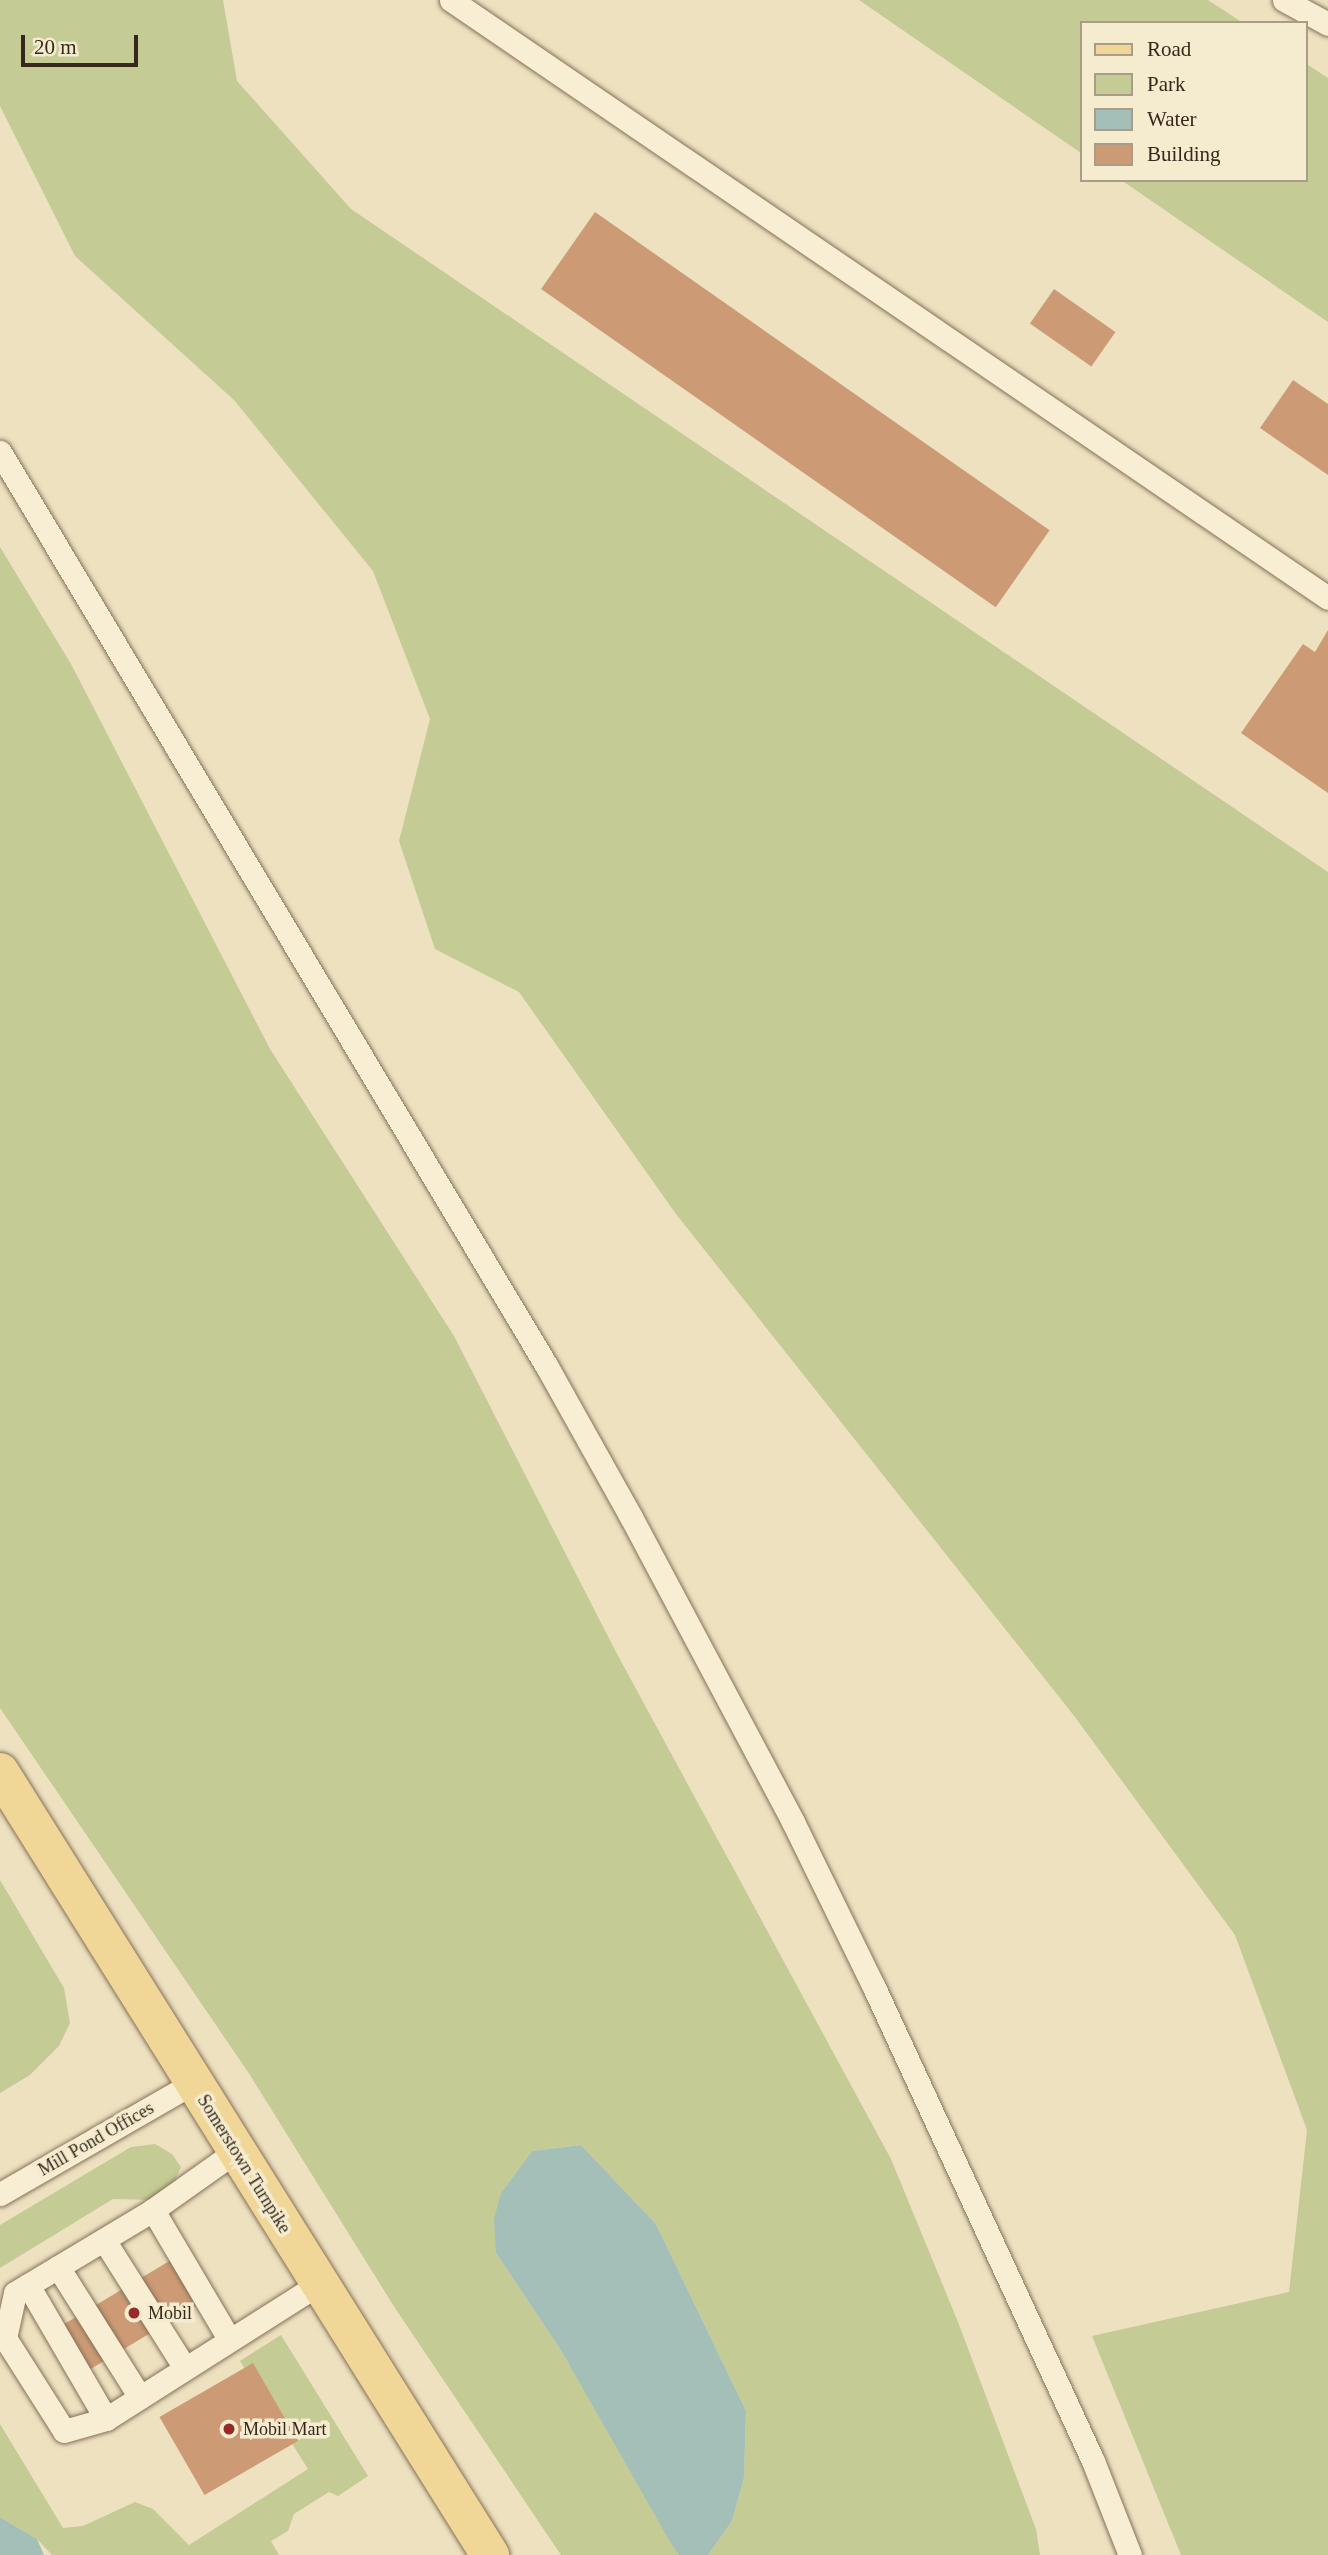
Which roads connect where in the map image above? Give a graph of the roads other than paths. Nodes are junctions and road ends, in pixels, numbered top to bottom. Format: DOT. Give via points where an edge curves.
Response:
graph roads {
  1 [pos="451,0"];
  2 [pos="1293,2"];
  3 [pos="1328,24"];
  4 [pos="0,452"];
  5 [pos="1328,598"];
  6 [pos="0,1772"];
  7 [pos="193,2083"];
  8 [pos="236,2151"];
  9 [pos="0,2194"];
  10 [pos="153,2210"];
  11 [pos="104,2240"];
  12 [pos="58,2267"];
  13 [pos="320,2283"];
  14 [pos="28,2285"];
  15 [pos="229,2339"];
  16 [pos="185,2368"];
  17 [pos="140,2397"];
  18 [pos="106,2419"];
  19 [pos="491,2555"];
  20 [pos="1130,2555"];
  1 -- 5 [label="lane"];
  2 -- 3 [label="lane"];
  4 -- 20 [label="lane" via="532,1342 631,1517 793,1822 873,1985 1093,2461"];
  6 -- 7 [label="main road, Somerstown Turnpike"];
  7 -- 8 [label="main road, Somerstown Turnpike"];
  7 -- 9 [label="lane, Mill Pond Offices"];
  8 -- 10 [label="lane"];
  8 -- 13 [label="main road, Somerstown Turnpike"];
  10 -- 11 [label="lane"];
  10 -- 15 [label="lane"];
  11 -- 12 [label="lane"];
  11 -- 16 [label="lane"];
  12 -- 14 [label="lane"];
  12 -- 17 [label="lane"];
  13 -- 15 [label="lane"];
  13 -- 19 [label="main road, Somerstown Turnpike"];
  14 -- 18 [label="lane"];
  14 -- 18 [label="lane" via="15,2293 5,2338 64,2431"];
  15 -- 16 [label="lane"];
  16 -- 17 [label="lane"];
  17 -- 18 [label="lane"];
}
